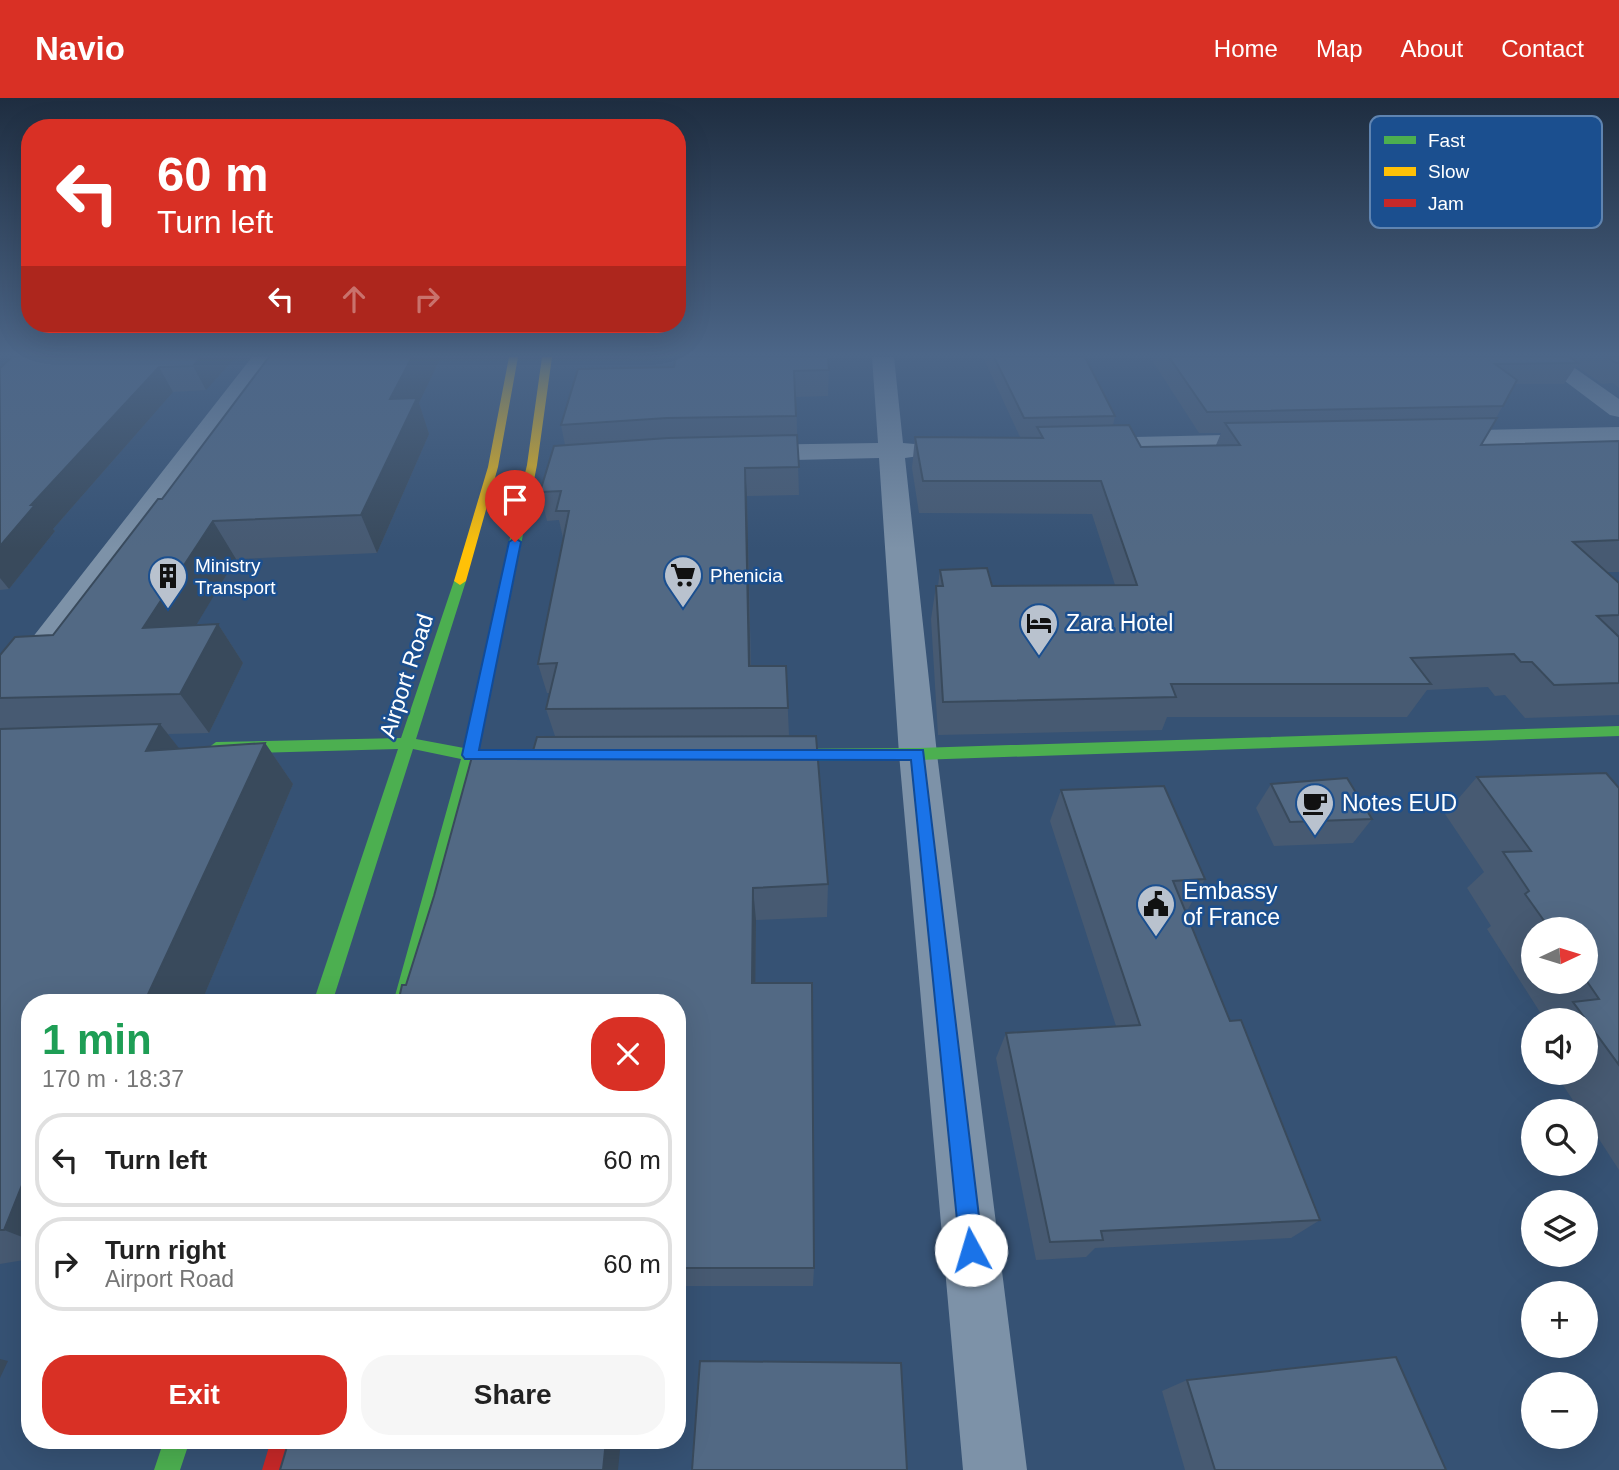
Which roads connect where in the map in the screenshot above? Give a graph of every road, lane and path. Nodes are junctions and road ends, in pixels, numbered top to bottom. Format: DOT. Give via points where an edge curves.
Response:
graph roads {
  1 [pos="215,421"];
  2 [pos="502,421"];
  3 [pos="538,421"];
  4 [pos="890,421"];
  5 [pos="1619,435"];
  6 [pos="1410,439"];
  7 [pos="1298,442"];
  8 [pos="1061,447"];
  9 [pos="935,449"];
  10 [pos="893,450"];
  11 [pos="727,454"];
  12 [pos="560,463"];
  13 [pos="532,465"];
  14 [pos="0,704"];
  15 [pos="1619,732"];
  16 [pos="409,743"];
  17 [pos="196,748"];
  18 [pos="918,754"];
  19 [pos="470,755"];
  20 [pos="512,755"];
  21 [pos="750,755"];
  22 [pos="325,994"];
  23 [pos="405,994"];
  24 [pos="174,1449"];
  25 [pos="281,1449"];
  26 [pos="167,1470"];
  27 [pos="275,1470"];
  28 [pos="995,1470"];
  1 -- 14 [label="street"];
  2 -- 16 [label="main road, Airport Road" via="493,467"];
  3 -- 13 [label="main road"];
  4 -- 10 [label="street"];
  5 -- 6 [label="street"];
  7 -- 8 [label="street"];
  9 -- 10 [label="street"];
  10 -- 11 [label="street"];
  10 -- 18 [label="street"];
  12 -- 13 [label="street"];
  13 -- 19 [label="main road"];
  15 -- 18 [label="main road"];
  16 -- 17 [label="main road"];
  16 -- 19 [label="main road"];
  16 -- 22 [label="main road, Airport Road"];
  18 -- 21 [label="main road"];
  18 -- 28 [label="street"];
  19 -- 20 [label="main road"];
  19 -- 23 [label="main road"];
  24 -- 26 [label="main road"];
  25 -- 27 [label="main road"];
}
